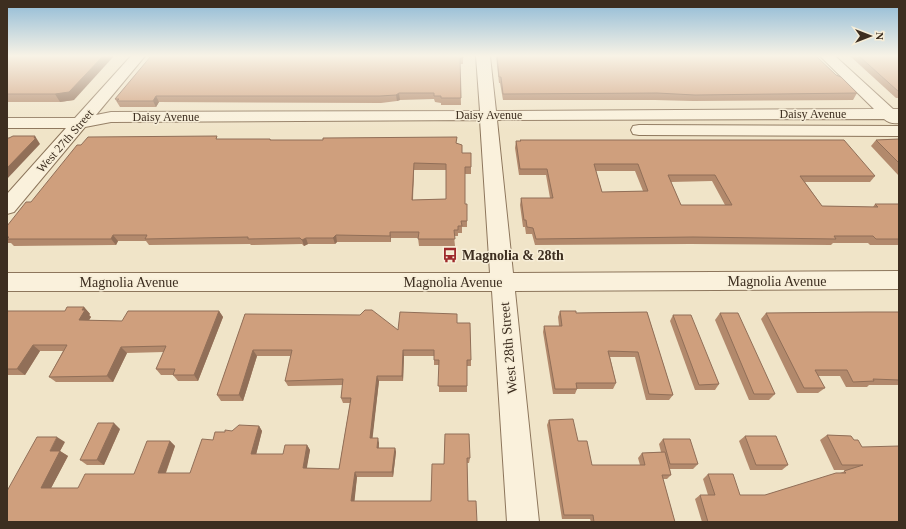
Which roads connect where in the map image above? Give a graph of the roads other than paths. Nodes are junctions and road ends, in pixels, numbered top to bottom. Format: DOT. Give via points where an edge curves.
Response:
graph roads {
  1 [pos="117,81"];
  2 [pos="485,81"];
  3 [pos="854,81"];
  4 [pos="895,118"];
  5 [pos="7,122"];
  6 [pos="489,122"];
  7 [pos="81,123"];
  8 [pos="899,131"];
  9 [pos="7,207"];
  10 [pos="899,280"];
  11 [pos="7,282"];
  12 [pos="503,282"];
  13 [pos="523,522"];
  1 -- 7 [label="street, West 27th Street"];
  2 -- 6 [label="street, West 28th Street"];
  3 -- 4 [label="street"];
  4 -- 6 [label="street, Daisy Avenue"];
  5 -- 7 [label="street, Daisy Avenue"];
  6 -- 7 [label="street, Daisy Avenue" via="99,127"];
  6 -- 8 [label="street, Daisy Avenue"];
  6 -- 12 [label="street, West 28th Street"];
  7 -- 9 [label="street, West 27th Street"];
  10 -- 12 [label="street, Magnolia Avenue"];
  11 -- 12 [label="street, Magnolia Avenue"];
  12 -- 13 [label="street, West 28th Street"];
}
